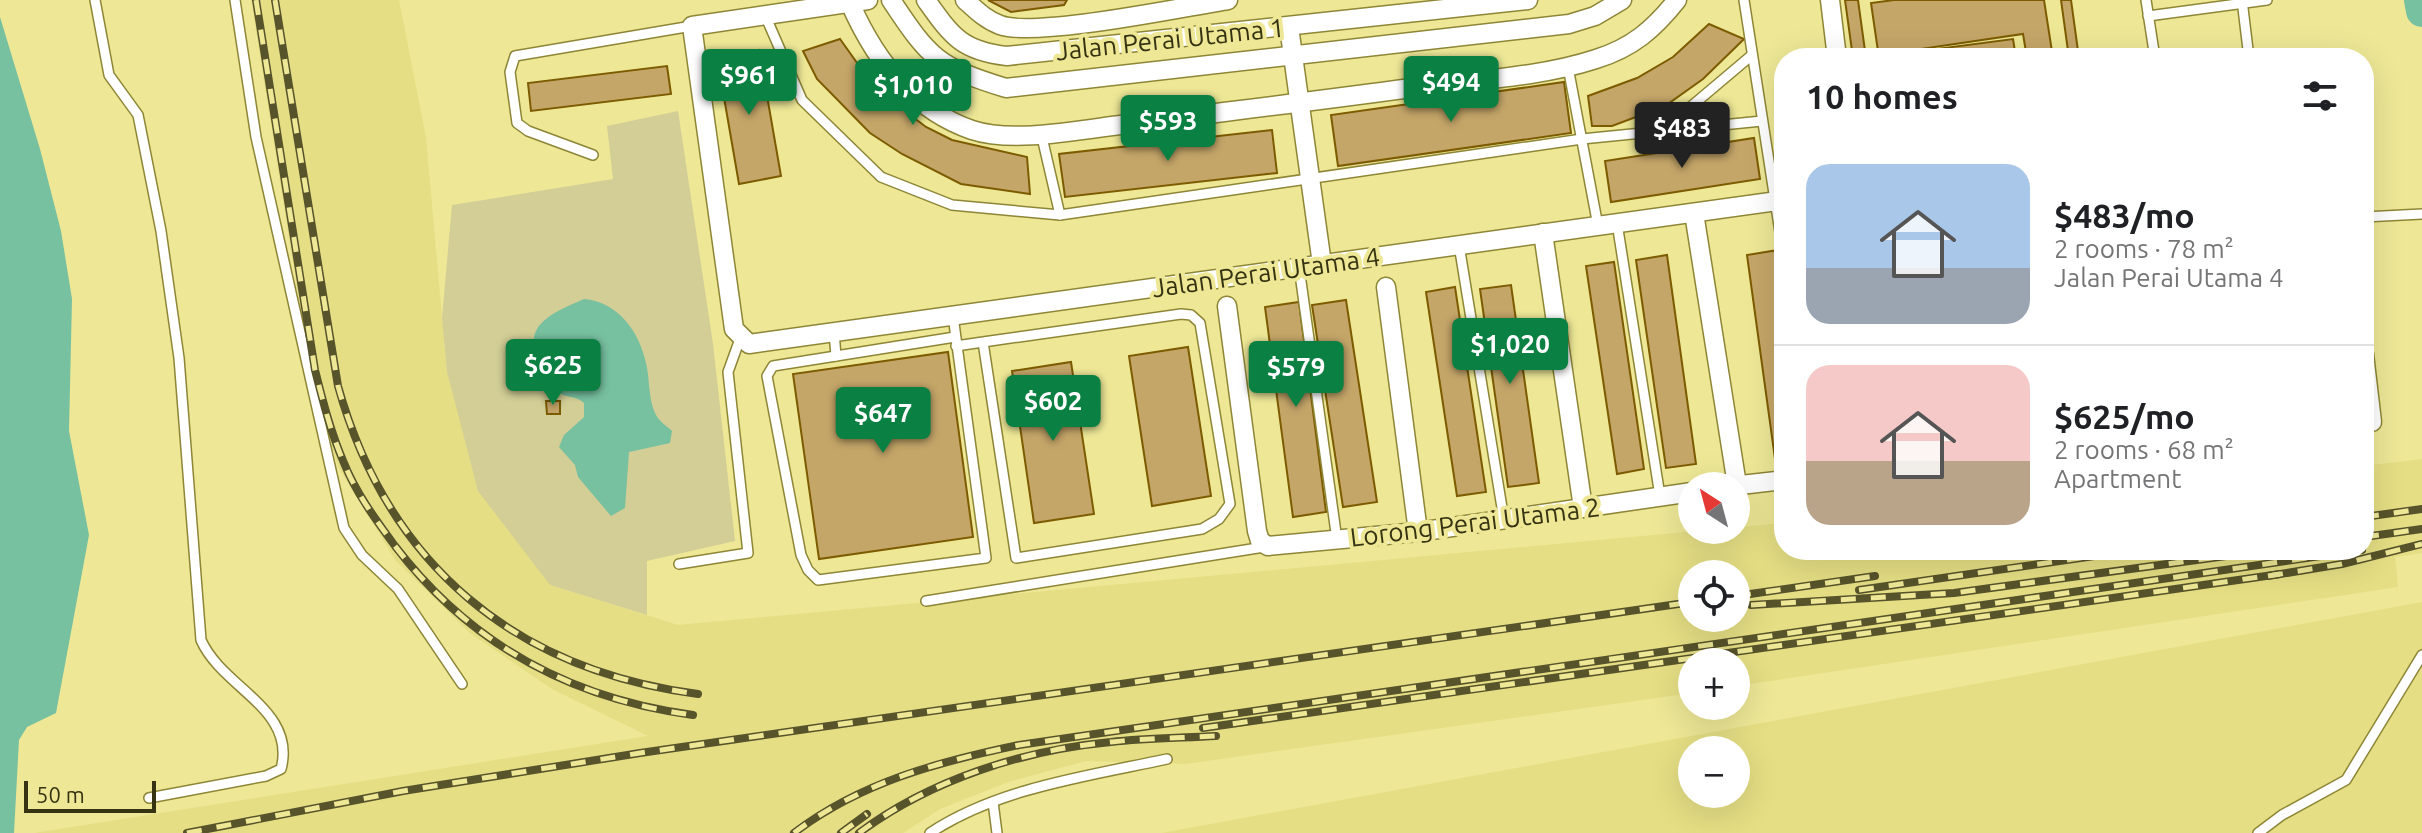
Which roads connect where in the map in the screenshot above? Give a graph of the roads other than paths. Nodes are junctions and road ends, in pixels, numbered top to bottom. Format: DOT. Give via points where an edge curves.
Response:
graph roads {
  1 [pos="95,0"];
  2 [pos="235,0"];
  3 [pos="891,0"];
  4 [pos="926,0"];
  5 [pos="965,0"];
  6 [pos="1094,0"];
  7 [pos="1228,0"];
  8 [pos="1528,0"];
  9 [pos="1622,0"];
  10 [pos="1677,0"];
  11 [pos="1744,0"];
  12 [pos="1830,0"];
  13 [pos="2146,0"];
  14 [pos="2267,0"];
  15 [pos="859,1"];
  16 [pos="2242,1"];
  17 [pos="1436,5"];
  18 [pos="765,15"];
  19 [pos="2148,16"];
  20 [pos="1097,20"];
  21 [pos="692,26"];
  22 [pos="1289,27"];
  23 [pos="1440,39"];
  24 [pos="1836,48"];
  25 [pos="2153,48"];
  26 [pos="2248,48"];
  27 [pos="1752,55"];
  28 [pos="1292,56"];
  29 [pos="1568,67"];
  30 [pos="1299,103"];
  31 [pos="1762,121"];
  32 [pos="1662,131"];
  33 [pos="1041,133"];
  34 [pos="1582,139"];
  35 [pos="593,155"];
  36 [pos="1774,174"];
  37 [pos="1311,181"];
  38 [pos="1774,202"];
  39 [pos="1694,213"];
  40 [pos="2422,214"];
  41 [pos="1060,215"];
  42 [pos="2374,216"];
  43 [pos="1608,224"];
  44 [pos="1543,233"];
  45 [pos="1459,245"];
  46 [pos="1322,264"];
  47 [pos="1299,267"];
  48 [pos="1386,287"];
  49 [pos="1227,306"];
  50 [pos="953,316"];
  51 [pos="834,332"];
  52 [pos="745,340"];
  53 [pos="956,342"];
  54 [pos="983,342"];
  55 [pos="836,356"];
  56 [pos="1733,472"];
  57 [pos="1774,481"];
  58 [pos="1750,484"];
  59 [pos="1678,494"];
  60 [pos="1660,497"];
  61 [pos="1583,508"];
  62 [pos="1504,520"];
  63 [pos="1418,532"];
  64 [pos="1337,540"];
  65 [pos="1264,544"];
  66 [pos="679,564"];
  67 [pos="926,601"];
  68 [pos="2422,655"];
  69 [pos="462,684"];
  70 [pos="1167,759"];
  71 [pos="149,798"];
  72 [pos="993,802"];
  73 [pos="930,833"];
  74 [pos="997,833"];
  75 [pos="2258,833"];
  1 -- 71 [label="lane" via="109,75 138,115 161,231 179,358 201,640 208,657 281,727 284,756 281,769 266,776"];
  2 -- 69 [label="lane" via="256,137 344,528 362,555 398,589"];
  3 -- 28 [label="street, Jalan Perai Utama 1" via="924,50 943,65 1006,88"];
  4 -- 22 [label="street, Jalan Perai Utama 1" via="964,45 1007,56"];
  5 -- 20 [label="street, Jalan Perai Utama 1" via="1003,27"];
  6 -- 20 [label="street"];
  7 -- 20 [label="street, Jalan Perai Utama 1"];
  8 -- 17 [label="street, Jalan Perai Utama 1"];
  9 -- 23 [label="street, Jalan Perai Utama 1" via="1569,24"];
  10 -- 29 [label="street" via="1653,31 1622,49"];
  11 -- 27 [label="lane"];
  12 -- 24 [label="street"];
  13 -- 19 [label="lane"];
  14 -- 16 [label="lane"];
  15 -- 18 [label="street"];
  15 -- 33 [label="street" via="865,39 917,99 974,131"];
  16 -- 19 [label="lane"];
  16 -- 26 [label="lane"];
  17 -- 22 [label="street, Jalan Perai Utama 1"];
  17 -- 23 [label="street"];
  18 -- 21 [label="street"];
  18 -- 41 [label="lane" via="802,100 881,177 952,205"];
  19 -- 25 [label="lane"];
  21 -- 35 [label="lane" via="515,56 510,72 517,123"];
  21 -- 52 [label="street" via="734,329"];
  22 -- 28 [label="street"];
  23 -- 28 [label="street, Jalan Perai Utama 1"];
  27 -- 31 [label="lane"];
  27 -- 32 [label="lane"];
  28 -- 30 [label="street"];
  29 -- 30 [label="street"];
  29 -- 34 [label="lane"];
  30 -- 33 [label="street"];
  30 -- 37 [label="street"];
  31 -- 32 [label="lane"];
  31 -- 36 [label="lane"];
  32 -- 34 [label="lane"];
  33 -- 41 [label="lane"];
  34 -- 37 [label="lane"];
  34 -- 43 [label="lane"];
  37 -- 41 [label="lane"];
  37 -- 46 [label="street"];
  38 -- 39 [label="street, Jalan Perai Utama 4"];
  39 -- 43 [label="street, Jalan Perai Utama 4"];
  39 -- 56 [label="street"];
  40 -- 42 [label="lane"];
  43 -- 44 [label="street, Jalan Perai Utama 4"];
  43 -- 60 [label="lane"];
  44 -- 45 [label="street, Jalan Perai Utama 4"];
  44 -- 61 [label="street"];
  45 -- 46 [label="street, Jalan Perai Utama 4"];
  45 -- 62 [label="lane"];
  46 -- 47 [label="street, Jalan Perai Utama 4"];
  47 -- 50 [label="street, Jalan Perai Utama 4"];
  47 -- 64 [label="lane"];
  48 -- 63 [label="street"];
  49 -- 65 [label="street"];
  50 -- 51 [label="street, Jalan Perai Utama 4"];
  50 -- 53 [label="lane"];
  51 -- 52 [label="street, Jalan Perai Utama 4"];
  51 -- 55 [label="lane"];
  52 -- 66 [label="lane" via="728,372 748,553"];
  53 -- 54 [label="lane"];
  53 -- 55 [label="lane"];
  53 -- 55 [label="lane" via="986,558 818,580 801,555 767,376 773,366"];
  54 -- 54 [label="lane" via="1016,558 1202,529 1230,504 1200,323 1191,315"];
  57 -- 58 [label="street"];
  59 -- 60 [label="street, Lorong Perai Utama 2"];
  60 -- 61 [label="street, Lorong Perai Utama 2"];
  61 -- 62 [label="street, Lorong Perai Utama 2"];
  62 -- 63 [label="street, Lorong Perai Utama 2"];
  63 -- 64 [label="street, Lorong Perai Utama 2"];
  64 -- 65 [label="street, Lorong Perai Utama 2"];
  65 -- 67 [label="lane"];
  68 -- 75 [label="lane" via="2346,780"];
  70 -- 72 [label="lane"];
  72 -- 73 [label="lane"];
  72 -- 74 [label="lane"];
}
